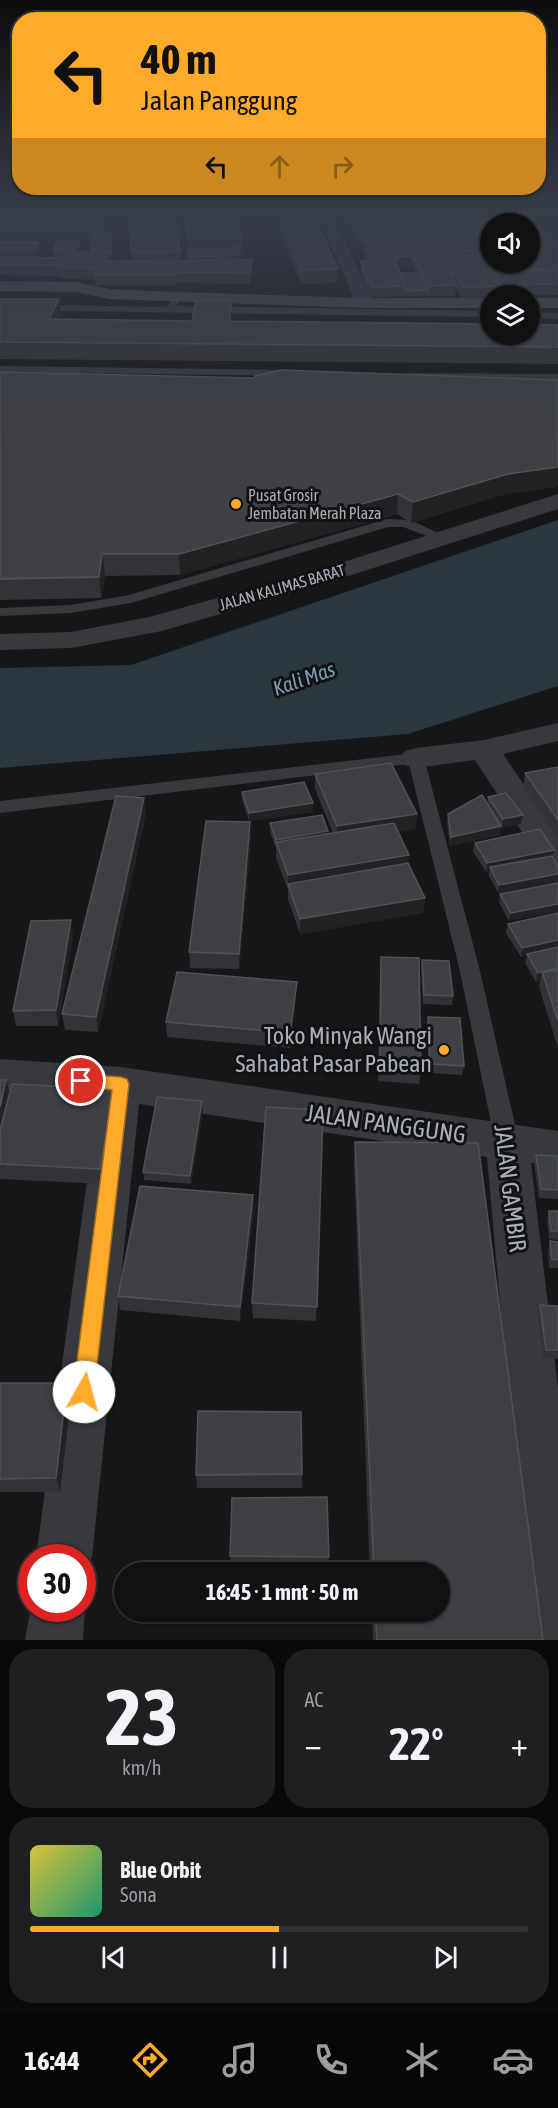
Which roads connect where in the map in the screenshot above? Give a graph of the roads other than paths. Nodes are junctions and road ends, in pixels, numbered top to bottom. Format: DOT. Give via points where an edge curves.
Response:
graph roads {
  1 [pos="88,290"];
  2 [pos="359,290"];
  3 [pos="110,294"];
  4 [pos="0,298"];
  5 [pos="173,303"];
  6 [pos="365,303"];
  7 [pos="480,303"];
  8 [pos="540,303"];
  9 [pos="558,303"];
  10 [pos="0,307"];
  11 [pos="480,314"];
  12 [pos="540,315"];
  13 [pos="558,316"];
  14 [pos="0,369"];
  15 [pos="309,374"];
  16 [pos="404,375"];
  17 [pos="558,377"];
  18 [pos="558,501"];
  19 [pos="440,537"];
  20 [pos="0,612"];
  21 [pos="0,642"];
  22 [pos="558,732"];
  23 [pos="484,749"];
  24 [pos="416,758"];
  25 [pos="0,807"];
  26 [pos="558,861"];
  27 [pos="0,1076"];
  28 [pos="121,1084"];
  29 [pos="507,1142"];
  30 [pos="558,1149"];
  31 [pos="66,1544"];
  32 [pos="56,1622"];
  33 [pos="558,1626"];
  34 [pos="54,1640"];
  1 -- 3 [label="street"];
  2 -- 6 [label="street"];
  3 -- 4 [label="street" via="62,299"];
  3 -- 5 [label="street"];
  5 -- 6 [label="street"];
  5 -- 10 [label="lane"];
  5 -- 11 [label="lane"];
  6 -- 7 [label="street"];
  8 -- 9 [label="street"];
  12 -- 13 [label="lane"];
  14 -- 15 [label="lane"];
  16 -- 17 [label="lane"];
  18 -- 19 [label="street, JALAN KALIMAS BARAT"];
  19 -- 20 [label="lane" via="405,523 387,523 131,599 71,609"];
  19 -- 21 [label="street, JALAN KALIMAS BARAT" via="327,575 152,625 71,640"];
  22 -- 23 [label="street"];
  23 -- 24 [label="street"];
  23 -- 26 [label="street"];
  24 -- 25 [label="lane"];
  24 -- 29 [label="lane, JALAN GAMBIR" via="469,968"];
  27 -- 28 [label="street, JALAN PANGGUNG"];
  28 -- 29 [label="street, JALAN PANGGUNG"];
  28 -- 31 [label="street"];
  29 -- 30 [label="street, JALAN PANGGUNG"];
  29 -- 33 [label="street, JALAN GAMBIR"];
  32 -- 34 [label="street"];
}
